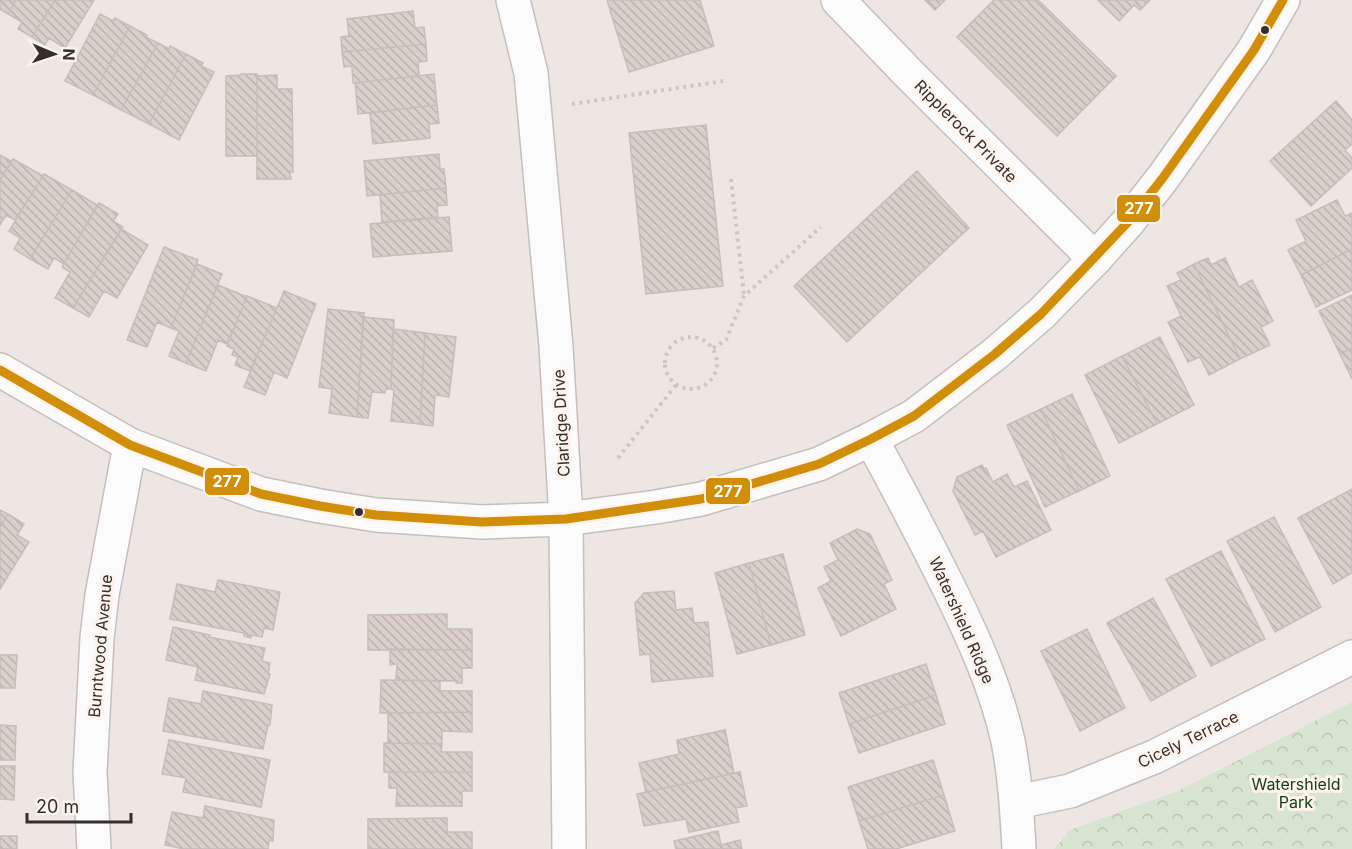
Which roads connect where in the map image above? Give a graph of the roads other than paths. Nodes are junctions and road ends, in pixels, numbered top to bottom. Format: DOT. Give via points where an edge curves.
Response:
graph roads {
  1 [pos="513,0"];
  2 [pos="838,0"];
  3 [pos="1283,0"];
  4 [pos="1095,259"];
  5 [pos="0,370"];
  6 [pos="871,439"];
  7 [pos="130,445"];
  8 [pos="566,519"];
  9 [pos="1352,657"];
  10 [pos="1017,802"];
  11 [pos="94,849"];
  12 [pos="569,849"];
  13 [pos="1019,849"];
  1 -- 8 [label="street, Claridge Drive" via="531,73 556,346"];
  2 -- 4 [label="street, Ripplerock Private"];
  3 -- 4 [label="street" via="1254,50 1162,179"];
  4 -- 6 [label="street" via="995,354 914,416"];
  5 -- 7 [label="street"];
  6 -- 8 [label="street" via="819,464 701,499"];
  6 -- 10 [label="street, Watershield Ridge" via="921,530 981,658 1008,741"];
  7 -- 8 [label="street" via="261,494 331,508 440,521"];
  7 -- 11 [label="street, Burntwood Avenue" via="97,638 90,772"];
  8 -- 12 [label="street, Claridge Drive"];
  9 -- 10 [label="street, Cicely Terrace" via="1154,757 1070,791"];
  10 -- 13 [label="street, Watershield Ridge"];
}
